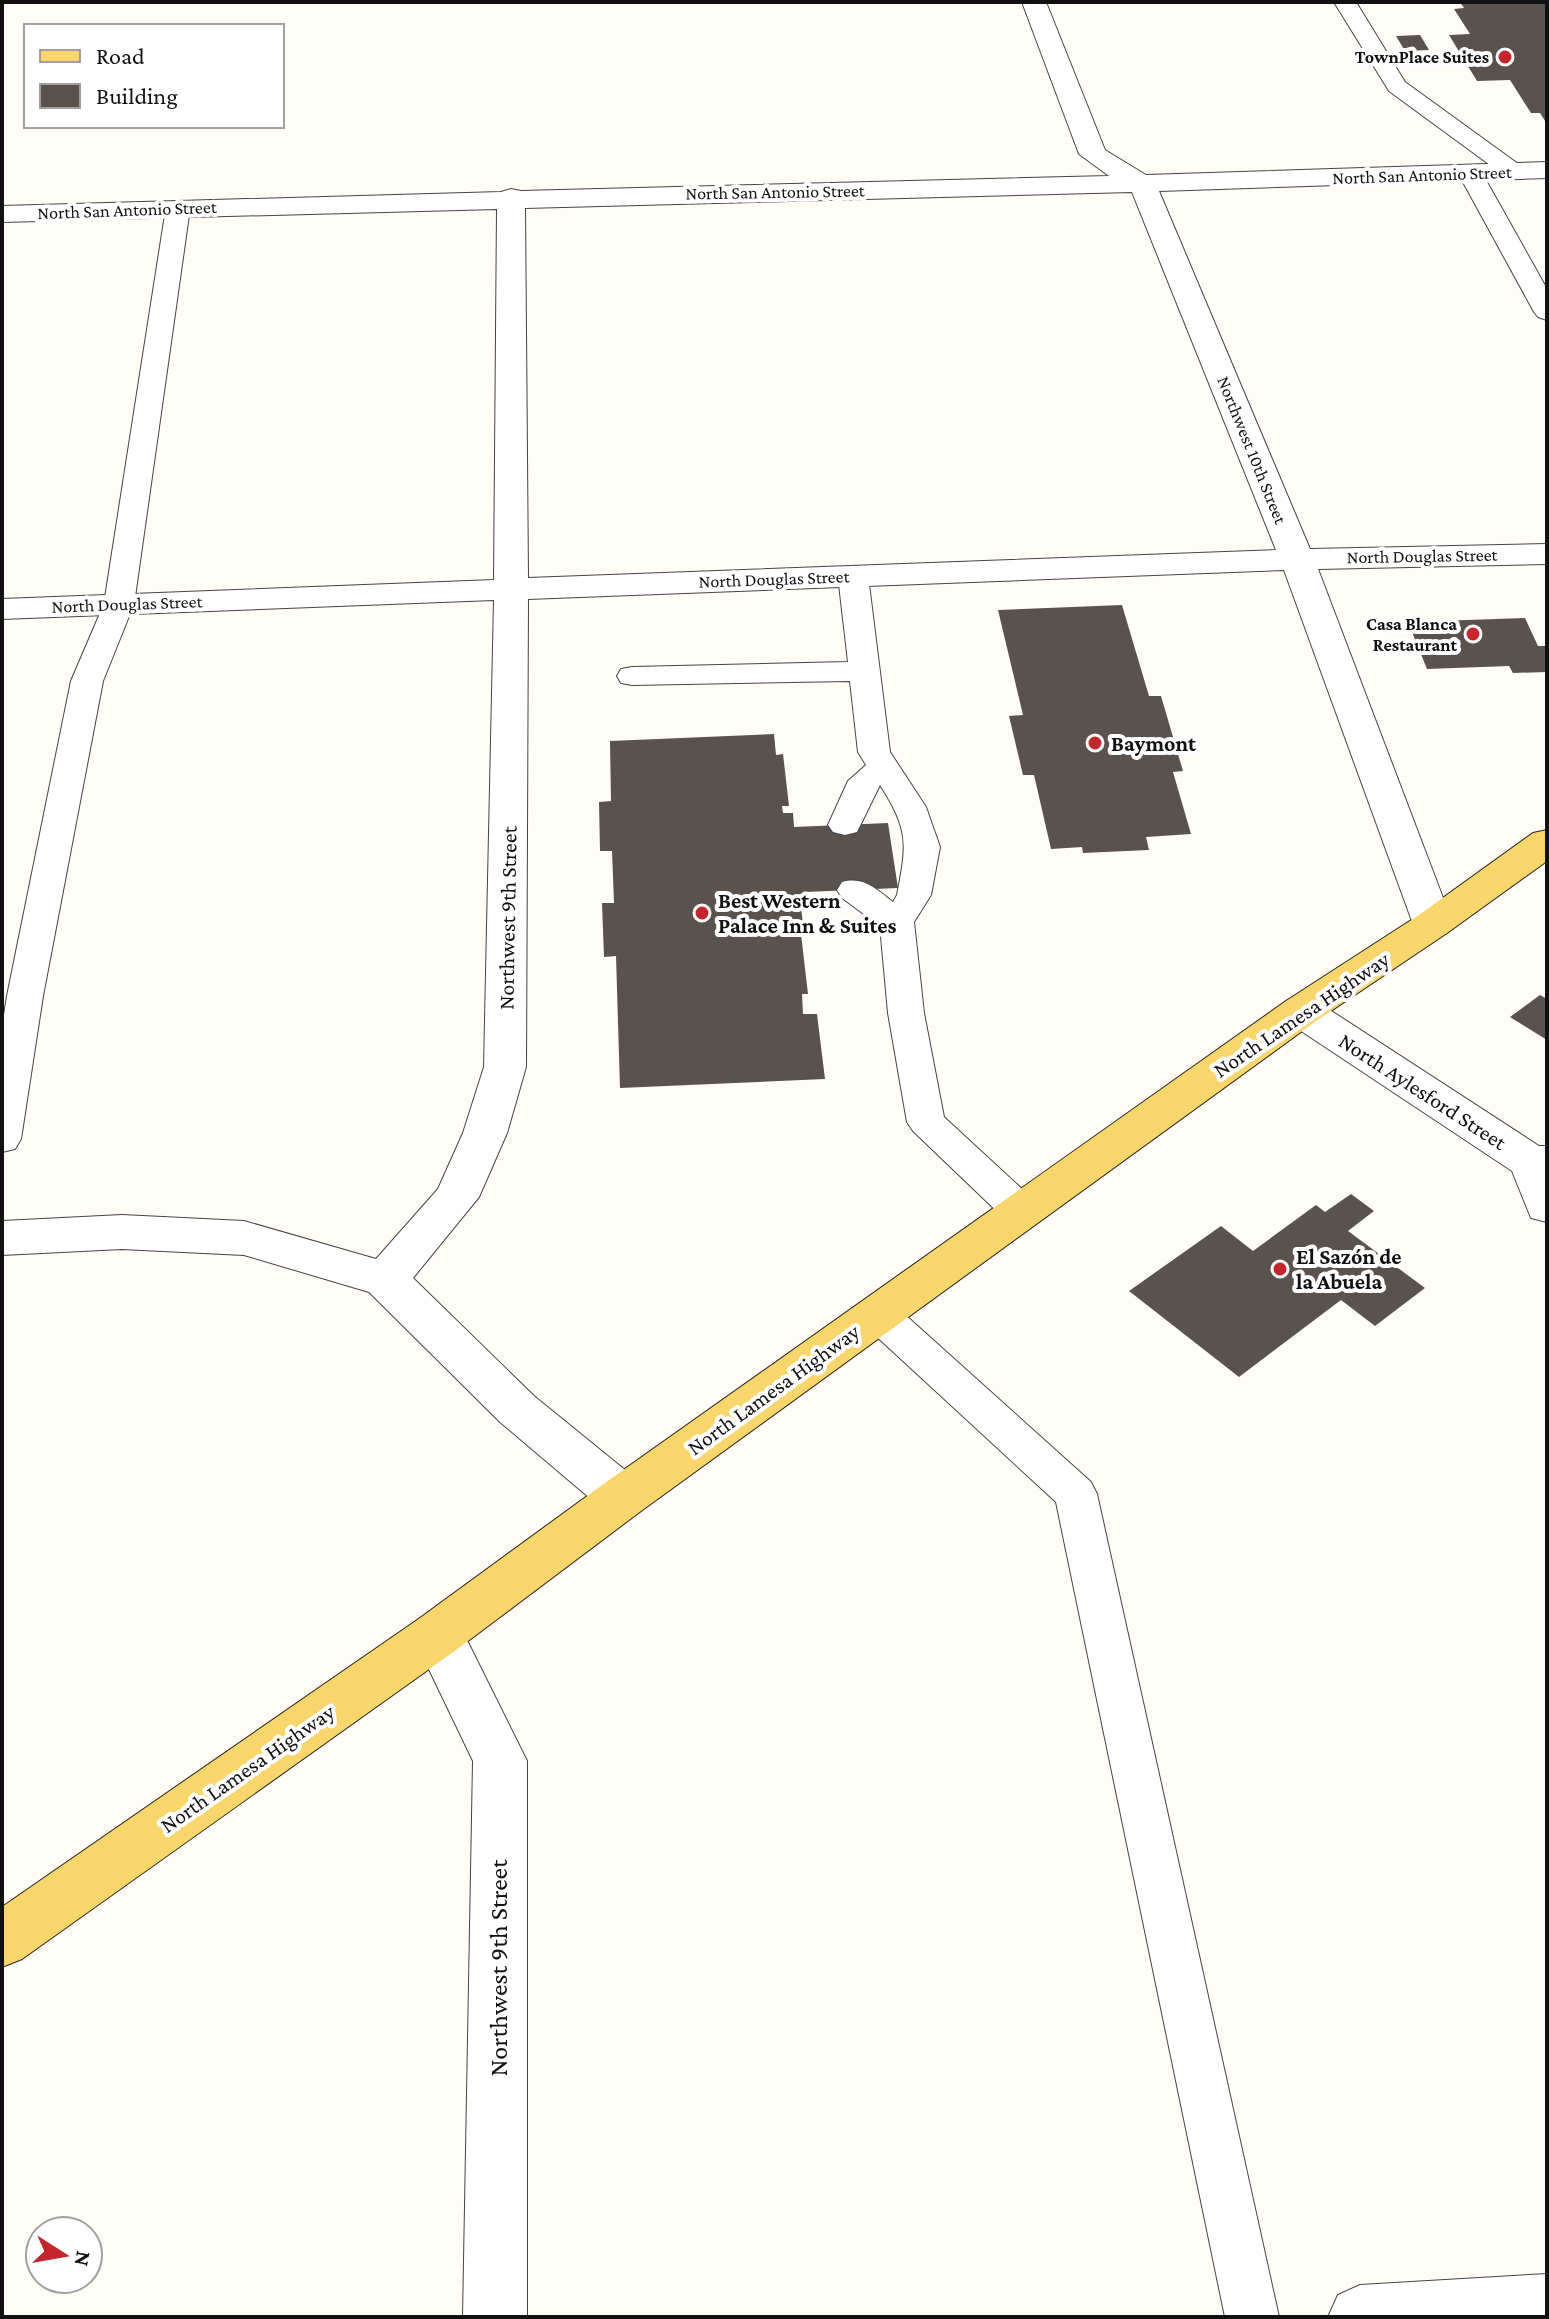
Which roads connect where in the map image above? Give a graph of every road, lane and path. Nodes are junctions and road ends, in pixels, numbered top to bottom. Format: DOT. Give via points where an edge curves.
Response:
graph roads {
  1 [pos="1034,2"];
  2 [pos="1345,2"];
  3 [pos="1547,170"];
  4 [pos="1513,171"];
  5 [pos="1470,173"];
  6 [pos="1143,185"];
  7 [pos="511,197"];
  8 [pos="178,208"];
  9 [pos="2,214"];
  10 [pos="1547,312"];
  11 [pos="1547,554"];
  12 [pos="1297,559"];
  13 [pos="853,576"];
  14 [pos="511,588"];
  15 [pos="119,604"];
  16 [pos="2,609"];
  17 [pos="865,671"];
  18 [pos="632,676"];
  19 [pos="884,768"];
  20 [pos="845,825"];
  21 [pos="1547,842"];
  22 [pos="854,890"];
  23 [pos="897,922"];
  24 [pos="1433,924"];
  25 [pos="1301,1011"];
  26 [pos="2,1139"];
  27 [pos="1539,1162"];
  28 [pos="1547,1206"];
  29 [pos="1021,1211"];
  30 [pos="2,1238"];
  31 [pos="385,1279"];
  32 [pos="878,1314"];
  33 [pos="623,1497"];
  34 [pos="438,1634"];
  35 [pos="2,1940"];
  36 [pos="1547,2306"];
  37 [pos="495,2317"];
  38 [pos="1252,2317"];
  39 [pos="1360,2317"];
  1 -- 6 [label="street" via="1093,154"];
  2 -- 4 [label="lane" via="1397,86"];
  3 -- 4 [label="street, North San Antonio Street"];
  4 -- 5 [label="street, North San Antonio Street"];
  5 -- 6 [label="street, North San Antonio Street"];
  5 -- 10 [label="lane"];
  6 -- 7 [label="street, North San Antonio Street"];
  6 -- 12 [label="street, Northwest 10th Street"];
  7 -- 8 [label="street, North San Antonio Street"];
  7 -- 14 [label="street, Northwest 9th Street"];
  8 -- 9 [label="street, North San Antonio Street"];
  8 -- 15 [label="lane"];
  11 -- 12 [label="street, North Douglas Street"];
  12 -- 13 [label="street, North Douglas Street"];
  12 -- 24 [label="street, Northwest 10th Street"];
  13 -- 14 [label="street, North Douglas Street"];
  13 -- 17 [label="lane"];
  14 -- 15 [label="street, North Douglas Street"];
  14 -- 31 [label="street, Northwest 9th Street" via="505,1067 485,1133 457,1197"];
  15 -- 16 [label="street, North Douglas Street"];
  15 -- 26 [label="lane" via="87,681"];
  17 -- 18 [label="lane"];
  17 -- 19 [label="lane" via="874,752"];
  19 -- 20 [label="lane" via="864,781"];
  19 -- 23 [label="lane" via="910,807 923,847 914,895"];
  21 -- 24 [label="main road, North Lamesa Highway"];
  22 -- 23 [label="lane"];
  23 -- 29 [label="lane" via="906,1013 926,1122"];
  24 -- 25 [label="main road, North Lamesa Highway"];
  25 -- 27 [label="street, North Aylesford Street"];
  25 -- 29 [label="main road, North Lamesa Highway"];
  27 -- 28 [label="street"];
  29 -- 32 [label="main road, North Lamesa Highway"];
  30 -- 31 [label="street" via="122,1232 244,1238"];
  31 -- 33 [label="street" via="517,1409"];
  32 -- 33 [label="main road, North Lamesa Highway"];
  32 -- 38 [label="lane" via="1076,1494"];
  33 -- 34 [label="main road, North Lamesa Highway"];
  34 -- 35 [label="main road, North Lamesa Highway"];
  34 -- 37 [label="street, Northwest 9th Street" via="500,1761"];
  36 -- 39 [label="street"];
}
